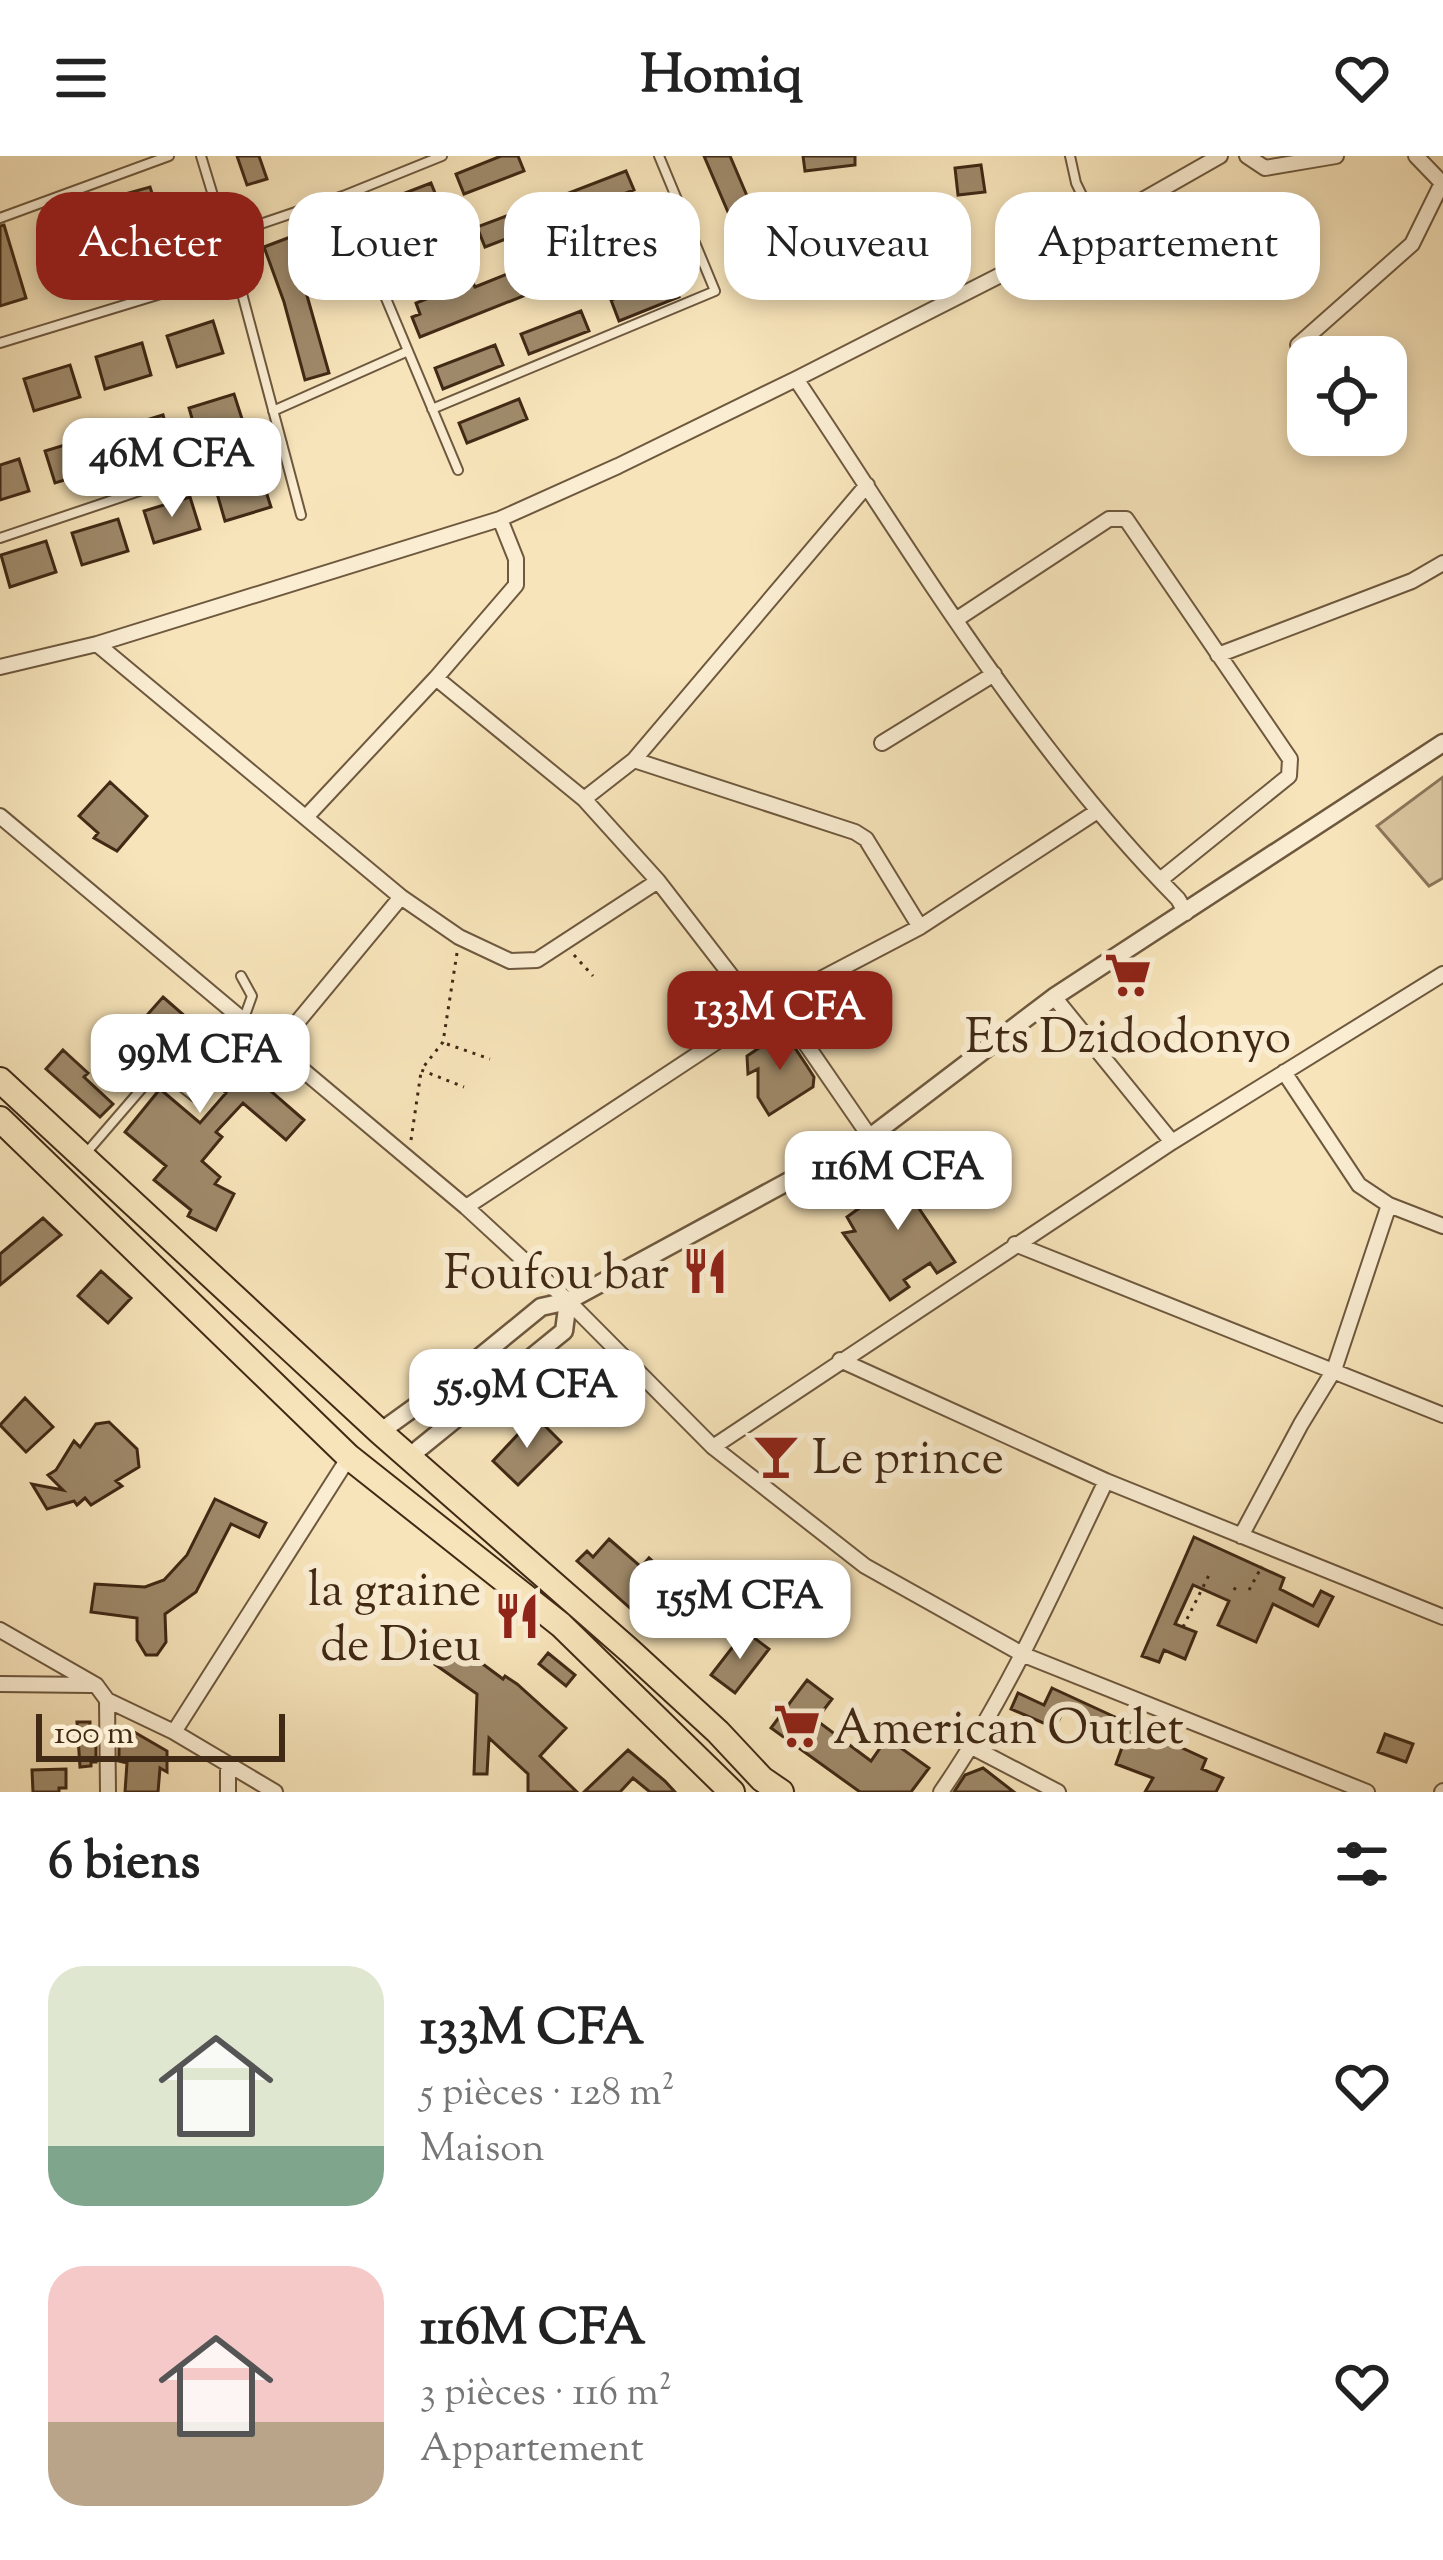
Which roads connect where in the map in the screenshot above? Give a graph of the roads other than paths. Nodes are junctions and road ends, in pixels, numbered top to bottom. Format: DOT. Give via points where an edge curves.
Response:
graph roads {
  1 [pos="169,156"];
  2 [pos="201,156"];
  3 [pos="442,156"];
  4 [pos="659,156"];
  5 [pos="1070,156"];
  6 [pos="1220,156"];
  7 [pos="1247,156"];
  8 [pos="1336,156"];
  9 [pos="1416,156"];
  10 [pos="424,160"];
  11 [pos="1443,183"];
  12 [pos="212,192"];
  13 [pos="352,192"];
  14 [pos="1080,192"];
  15 [pos="1156,192"];
  16 [pos="0,218"];
  17 [pos="995,278"];
  18 [pos="143,300"];
  19 [pos="243,300"];
  20 [pos="387,300"];
  21 [pos="1308,336"];
  22 [pos="0,343"];
  23 [pos="408,351"];
  24 [pos="796,379"];
  25 [pos="432,409"];
  26 [pos="273,412"];
  27 [pos="282,443"];
  28 [pos="458,470"];
  29 [pos="867,485"];
  30 [pos="301,515"];
  31 [pos="500,519"];
  32 [pos="0,538"];
  33 [pos="1443,563"];
  34 [pos="957,619"];
  35 [pos="97,644"];
  36 [pos="1218,655"];
  37 [pos="0,667"];
  38 [pos="994,674"];
  39 [pos="436,678"];
  40 [pos="882,743"];
  41 [pos="1443,743"];
  42 [pos="634,760"];
  43 [pos="584,799"];
  44 [pos="1096,812"];
  45 [pos="308,815"];
  46 [pos="0,816"];
  47 [pos="1160,880"];
  48 [pos="658,881"];
  49 [pos="401,897"];
  50 [pos="1186,913"];
  51 [pos="920,927"];
  52 [pos="1443,974"];
  53 [pos="241,976"];
  54 [pos="1054,997"];
  55 [pos="777,1002"];
  56 [pos="760,1012"];
  57 [pos="242,1022"];
  58 [pos="276,1048"];
  59 [pos="1284,1072"];
  60 [pos="0,1080"];
  61 [pos="195,1097"];
  62 [pos="0,1119"];
  63 [pos="871,1137"];
  64 [pos="1172,1142"];
  65 [pos="82,1157"];
  66 [pos="1389,1205"];
  67 [pos="466,1207"];
  68 [pos="1443,1226"];
  69 [pos="1015,1244"];
  70 [pos="568,1301"];
  71 [pos="840,1360"];
  72 [pos="1334,1370"];
  73 [pos="1443,1415"];
  74 [pos="380,1432"];
  75 [pos="713,1447"];
  76 [pos="410,1456"];
  77 [pos="349,1457"];
  78 [pos="1106,1481"];
  79 [pos="380,1482"];
  80 [pos="1241,1536"];
  81 [pos="1443,1617"];
  82 [pos="1,1635"];
  83 [pos="1024,1655"];
  84 [pos="0,1684"];
  85 [pos="96,1685"];
  86 [pos="107,1700"];
  87 [pos="174,1732"];
  88 [pos="972,1747"];
  89 [pos="228,1764"];
  90 [pos="763,1788"];
  91 [pos="108,1792"];
  92 [pos="228,1792"];
  93 [pos="275,1792"];
  94 [pos="732,1792"];
  95 [pos="941,1792"];
  96 [pos="1058,1792"];
  97 [pos="1367,1792"];
  1 -- 16 [label="lane"];
  2 -- 12 [label="lane"];
  3 -- 10 [label="lane"];
  4 -- 25 [label="lane" via="715,291"];
  5 -- 14 [label="lane"];
  6 -- 15 [label="street"];
  7 -- 8 [label="street" via="1265,168"];
  9 -- 11 [label="street"];
  10 -- 13 [label="lane"];
  11 -- 21 [label="street" via="1412,244"];
  17 -- 24 [label="street"];
  18 -- 22 [label="lane"];
  19 -- 26 [label="lane"];
  20 -- 23 [label="lane"];
  23 -- 25 [label="lane"];
  23 -- 26 [label="lane"];
  24 -- 29 [label="street"];
  24 -- 31 [label="street"];
  25 -- 28 [label="lane"];
  26 -- 27 [label="lane"];
  27 -- 30 [label="lane"];
  27 -- 32 [label="lane"];
  29 -- 34 [label="street"];
  29 -- 42 [label="street"];
  31 -- 35 [label="street"];
  31 -- 39 [label="street" via="515,585"];
  33 -- 36 [label="street"];
  34 -- 36 [label="street" via="1117,518 1126,520"];
  34 -- 38 [label="street"];
  35 -- 37 [label="street"];
  35 -- 45 [label="street"];
  36 -- 47 [label="street" via="1290,759 1289,776"];
  38 -- 40 [label="street"];
  38 -- 44 [label="street"];
  39 -- 43 [label="street"];
  39 -- 45 [label="street"];
  41 -- 50 [label="street"];
  42 -- 43 [label="street"];
  42 -- 51 [label="street" via="861,835"];
  43 -- 48 [label="street"];
  44 -- 47 [label="street"];
  44 -- 51 [label="street"];
  45 -- 49 [label="street"];
  46 -- 57 [label="street"];
  47 -- 50 [label="street"];
  48 -- 49 [label="street" via="524,963 459,937"];
  48 -- 56 [label="street"];
  49 -- 58 [label="street"];
  50 -- 54 [label="street"];
  51 -- 55 [label="street"];
  52 -- 59 [label="street"];
  53 -- 57 [label="lane" via="252,997"];
  54 -- 63 [label="street"];
  54 -- 64 [label="street"];
  55 -- 56 [label="street"];
  55 -- 63 [label="street"];
  56 -- 67 [label="street"];
  57 -- 58 [label="street"];
  58 -- 67 [label="street"];
  59 -- 64 [label="street"];
  59 -- 66 [label="street" via="1359,1185"];
  60 -- 65 [label="highway"];
  61 -- 65 [label="lane" via="162,1071 149,1075"];
  62 -- 77 [label="highway"];
  63 -- 70 [label="street"];
  64 -- 69 [label="street"];
  65 -- 74 [label="highway"];
  66 -- 68 [label="street"];
  66 -- 72 [label="street"];
  67 -- 70 [label="street"];
  69 -- 71 [label="street"];
  69 -- 72 [label="street"];
  70 -- 74 [label="street" via="541,1307"];
  70 -- 75 [label="street"];
  70 -- 76 [label="street" via="564,1331"];
  71 -- 75 [label="street"];
  71 -- 78 [label="street"];
  72 -- 73 [label="street"];
  72 -- 80 [label="street"];
  74 -- 76 [label="highway"];
  74 -- 77 [label="highway"];
  75 -- 83 [label="street" via="865,1566"];
  76 -- 79 [label="highway"];
  76 -- 90 [label="highway" via="682,1700"];
  77 -- 79 [label="highway"];
  77 -- 87 [label="street"];
  78 -- 80 [label="street"];
  78 -- 83 [label="street"];
  79 -- 94 [label="highway" via="561,1624"];
  80 -- 81 [label="street"];
  82 -- 85 [label="street"];
  83 -- 88 [label="street"];
  83 -- 97 [label="street"];
  84 -- 85 [label="street"];
  85 -- 86 [label="street"];
  86 -- 87 [label="street"];
  86 -- 91 [label="street"];
  87 -- 89 [label="street"];
  88 -- 95 [label="street"];
  88 -- 96 [label="street"];
  89 -- 92 [label="street"];
  89 -- 93 [label="street"];
}
